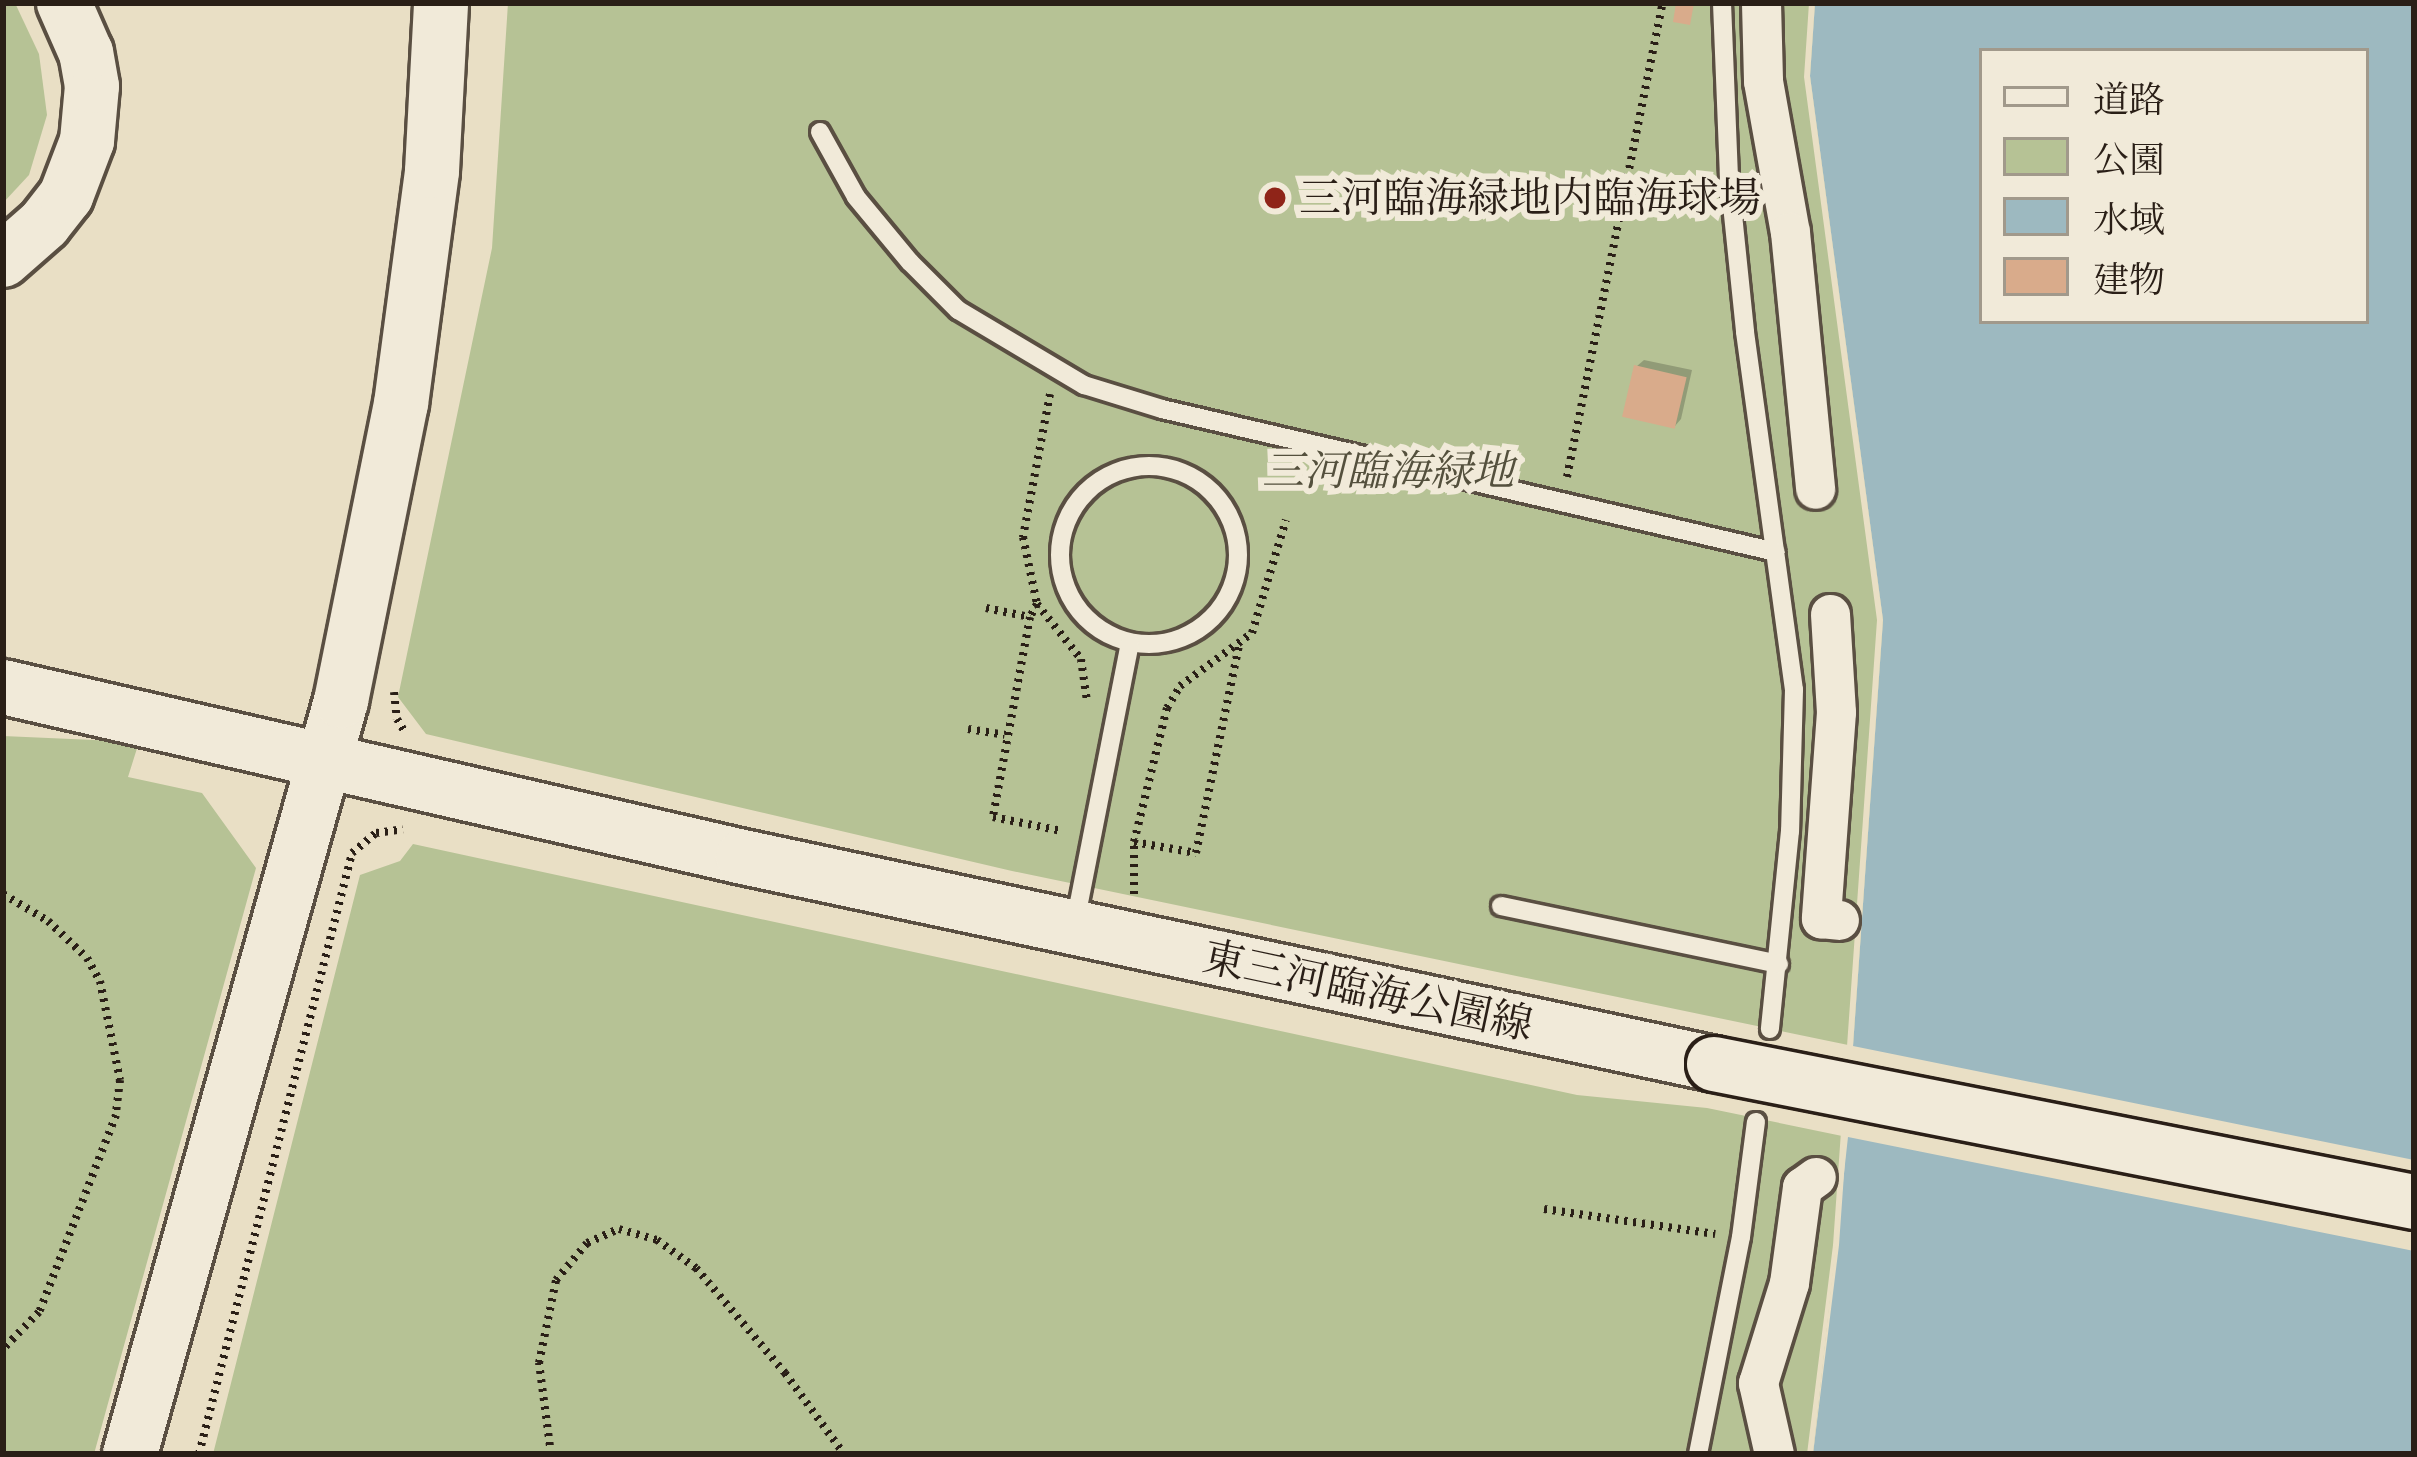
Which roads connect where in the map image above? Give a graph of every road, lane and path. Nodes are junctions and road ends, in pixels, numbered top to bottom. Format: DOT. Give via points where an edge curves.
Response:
graph roads {
  1 [pos="64,3"];
  2 [pos="441,3"];
  3 [pos="1663,3"];
  4 [pos="1722,3"];
  5 [pos="1760,3"];
  6 [pos="820,132"];
  7 [pos="3,260"];
  8 [pos="1055,369"];
  9 [pos="1815,489"];
  10 [pos="1562,502"];
  11 [pos="1286,520"];
  12 [pos="1776,553"];
  13 [pos="1037,604"];
  14 [pos="986,608"];
  15 [pos="1830,614"];
  16 [pos="1030,617"];
  17 [pos="1130,643"];
  18 [pos="1239,646"];
  19 [pos="3,687"];
  20 [pos="394,688"];
  21 [pos="1083,724"];
  22 [pos="968,729"];
  23 [pos="1005,735"];
  24 [pos="411,741"];
  25 [pos="327,758"];
  26 [pos="1066,809"];
  27 [pos="411,828"];
  28 [pos="1062,831"];
  29 [pos="1134,842"];
  30 [pos="1059,847"];
  31 [pos="3,894"];
  32 [pos="1139,899"];
  33 [pos="1501,906"];
  34 [pos="1839,920"];
  35 [pos="1074,928"];
  36 [pos="1779,964"];
  37 [pos="1770,1029"];
  38 [pos="1756,1122"];
  39 [pos="1816,1177"];
  40 [pos="2414,1202"];
  41 [pos="1544,1208"];
  42 [pos="1741,1237"];
  43 [pos="3,1349"];
  44 [pos="130,1454"];
  45 [pos="199,1454"];
  46 [pos="551,1454"];
  47 [pos="844,1454"];
  48 [pos="1698,1454"];
  49 [pos="1774,1454"];
  1 -- 7 [label="main road" via="92,86 87,141 66,196"];
  2 -- 25 [label="main road" via="432,171 401,404"];
  3 -- 10 [label="path"];
  4 -- 12 [label="lane" via="1732,199"];
  5 -- 9 [label="street"];
  6 -- 8 [label="lane" via="856,197 910,262 958,310"];
  8 -- 10 [label="lane" via="1162,410"];
  8 -- 13 [label="path" via="1023,537"];
  10 -- 12 [label="lane"];
  11 -- 18 [label="path" via="1261,616"];
  12 -- 36 [label="lane" via="1794,689"];
  13 -- 16 [label="path"];
  13 -- 21 [label="path" via="1081,659"];
  14 -- 16 [label="path"];
  15 -- 34 [label="street" via="1836,712 1821,918"];
  16 -- 23 [label="path"];
  17 -- 17 [label="lane" via="1104,633 1073,603 1061,536 1094,485 1125,469 1162,466 1215,494 1231,518 1238,565 1226,603 1207,624 1171,643"];
  17 -- 35 [label="lane"];
  18 -- 29 [label="path" via="1174,696"];
  18 -- 29 [label="path" via="1196,853"];
  19 -- 25 [label="main road, 東三河臨海公園線"];
  20 -- 24 [label="path" via="397,719"];
  22 -- 23 [label="path"];
  23 -- 28 [label="path" via="993,817"];
  25 -- 35 [label="main road, 東三河臨海公園線"];
  25 -- 44 [label="main road"];
  26 -- 28 [label="path"];
  27 -- 45 [label="path" via="376,832 352,853"];
  28 -- 30 [label="path"];
  29 -- 32 [label="path" via="1130,882"];
  31 -- 43 [label="path" via="87,958 100,981 120,1079 116,1115 39,1312"];
  33 -- 36 [label="lane"];
  35 -- 40 [label="main road, 東三河臨海公園線, bridge"];
  36 -- 37 [label="lane"];
  38 -- 42 [label="lane"];
  39 -- 49 [label="street" via="1802,1187 1789,1283 1758,1383"];
  41 -- 42 [label="path"];
  42 -- 48 [label="lane"];
  46 -- 47 [label="path" via="539,1363 556,1280 587,1243 619,1229 657,1240 696,1268"];
}
